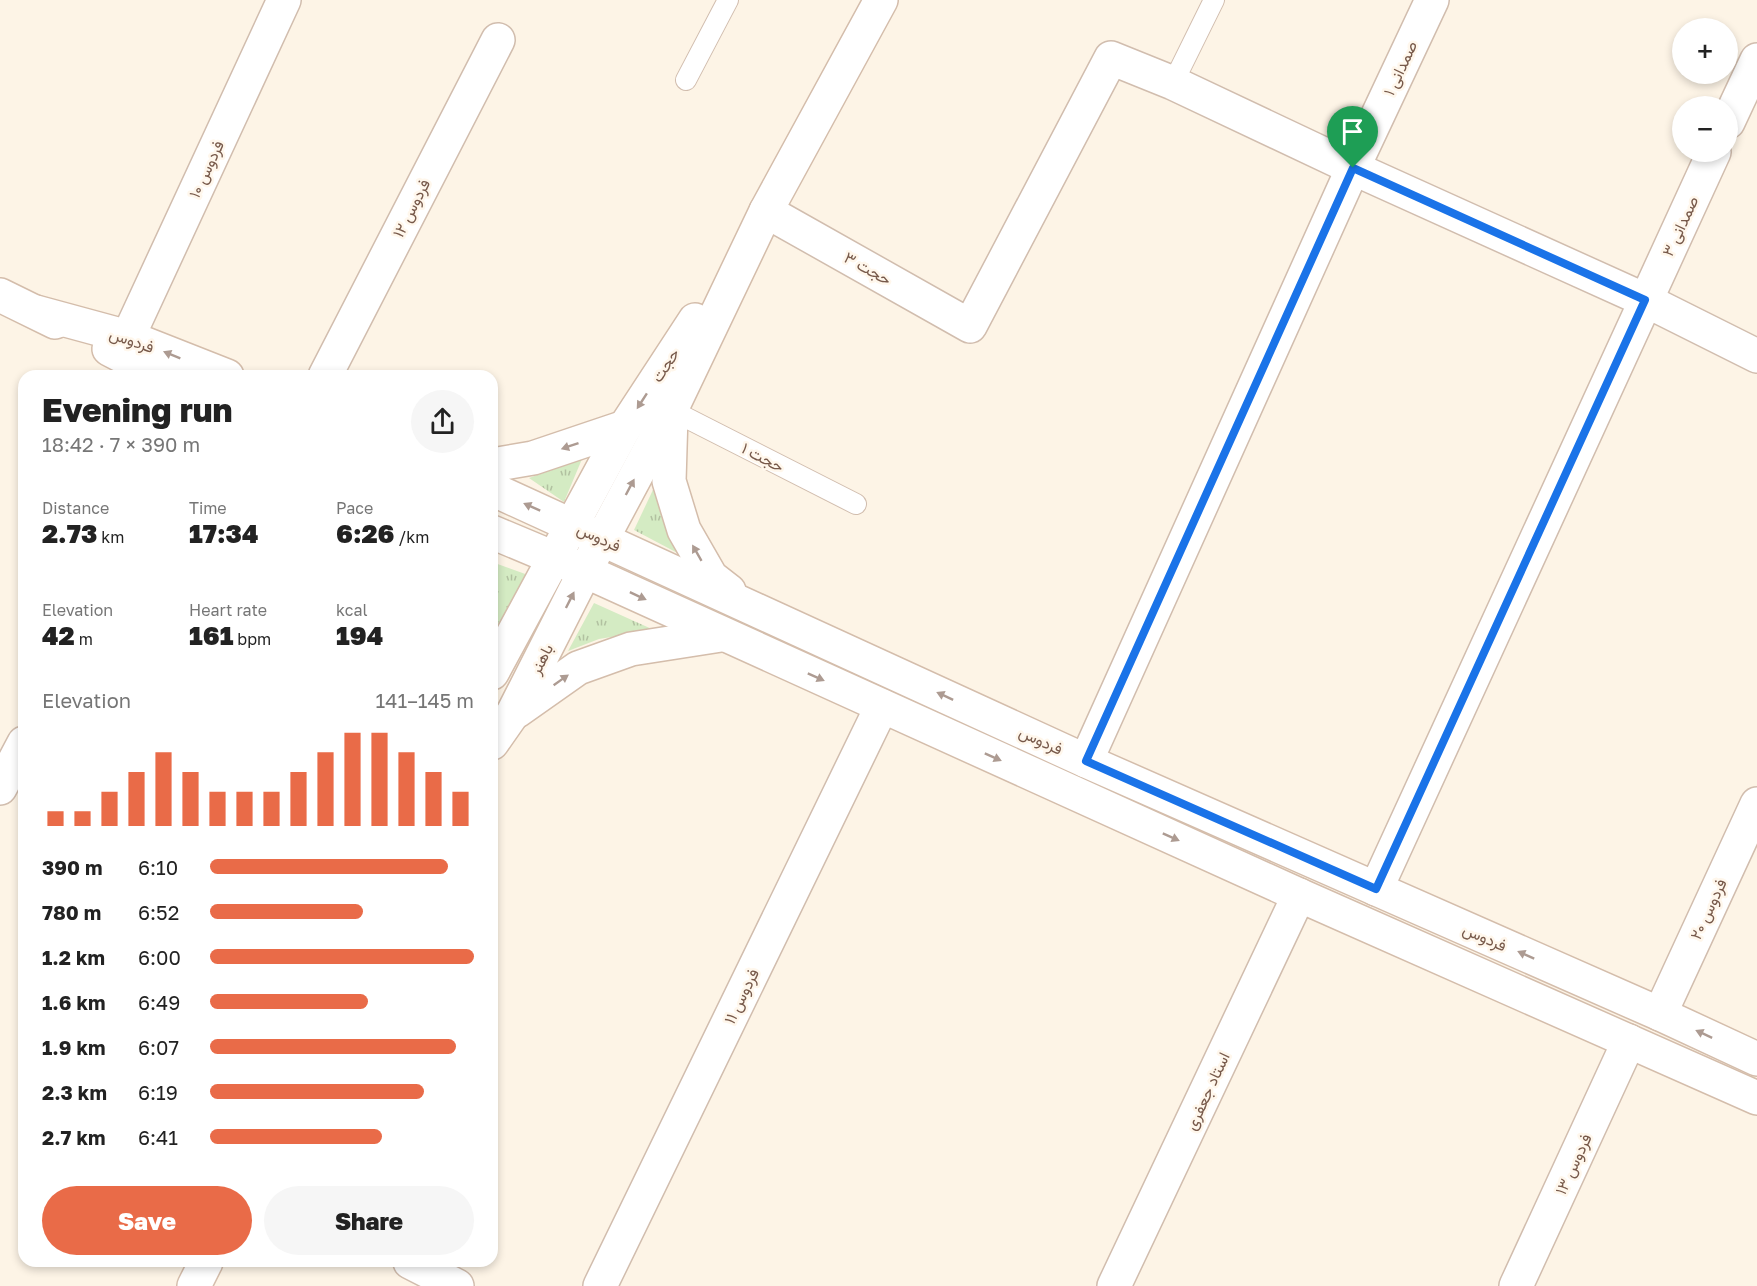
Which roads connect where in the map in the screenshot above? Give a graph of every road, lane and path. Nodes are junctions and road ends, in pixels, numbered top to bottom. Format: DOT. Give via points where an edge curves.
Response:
graph roads {
  1 [pos="284,0"];
  2 [pos="728,0"];
  3 [pos="881,0"];
  4 [pos="1214,0"];
  5 [pos="1432,0"];
  6 [pos="498,40"];
  7 [pos="1757,60"];
  8 [pos="686,80"];
  9 [pos="1173,83"];
  10 [pos="1738,101"];
  11 [pos="1709,162"];
  12 [pos="1353,168"];
  13 [pos="766,211"];
  14 [pos="0,294"];
  15 [pos="1645,300"];
  16 [pos="36,312"];
  17 [pos="128,337"];
  18 [pos="1757,356"];
  19 [pos="149,370"];
  20 [pos="212,370"];
  21 [pos="328,370"];
  22 [pos="671,410"];
  23 [pos="625,427"];
  24 [pos="498,464"];
  25 [pos="498,492"];
  26 [pos="856,504"];
  27 [pos="573,525"];
  28 [pos="498,535"];
  29 [pos="602,538"];
  30 [pos="554,559"];
  31 [pos="585,571"];
  32 [pos="752,609"];
  33 [pos="722,634"];
  34 [pos="498,662"];
  35 [pos="895,674"];
  36 [pos="882,706"];
  37 [pos="513,713"];
  38 [pos="498,734"];
  39 [pos="18,754"];
  40 [pos="1086,761"];
  41 [pos="0,788"];
  42 [pos="1757,804"];
  43 [pos="1376,889"];
  44 [pos="1299,895"];
  45 [pos="1660,1014"];
  46 [pos="1629,1041"];
  47 [pos="1757,1059"];
  48 [pos="1757,1098"];
  49 [pos="204,1267"];
  50 [pos="420,1267"];
  51 [pos="194,1286"];
  52 [pos="457,1286"];
  53 [pos="600,1286"];
  54 [pos="1114,1286"];
  55 [pos="1516,1286"];
  1 -- 17 [label="street, فردوس ۱۰"];
  2 -- 8 [label="lane"];
  3 -- 13 [label="street, حجت"];
  4 -- 9 [label="lane"];
  5 -- 12 [label="street, صمدانی ۱"];
  6 -- 21 [label="street, فردوس ۱۲"];
  7 -- 10 [label="street"];
  9 -- 12 [label="street"];
  9 -- 13 [label="street, حجت ۳" via="1112,58 970,326"];
  11 -- 15 [label="street, صمدانی ۳"];
  12 -- 15 [label="street"];
  12 -- 40 [label="street, صمدانی ۱"];
  13 -- 22 [label="street, حجت"];
  13 -- 23 [label="street, حجت, one-way"];
  14 -- 16 [label="street, فردوس"];
  15 -- 18 [label="street"];
  15 -- 43 [label="street, صمدانی ۳"];
  16 -- 17 [label="street, فردوس"];
  16 -- 19 [label="street, فردوس"];
  20 -- 17 [label="street, فردوس, one-way"];
  22 -- 26 [label="lane, حجت ۱"];
  29 -- 22 [label="street, حجت, one-way"];
  32 -- 22 [label="street, one-way" via="711,577 684,530 669,481"];
  23 -- 24 [label="street, one-way" via="533,458"];
  23 -- 27 [label="street, حجت"];
  27 -- 25 [label="street, فردوس, one-way"];
  27 -- 29 [label="street, فردوس"];
  27 -- 30 [label="street, حجت"];
  28 -- 30 [label="street"];
  29 -- 31 [label="street, باهنر"];
  29 -- 32 [label="street, فردوس"];
  30 -- 31 [label="street"];
  30 -- 34 [label="street"];
  31 -- 33 [label="street, one-way"];
  37 -- 31 [label="street, باهنر, one-way"];
  32 -- 35 [label="street, فردوس"];
  33 -- 36 [label="street, one-way"];
  37 -- 33 [label="street, one-way" via="578,668 631,649"];
  35 -- 36 [label="street, فردوس ۱۱"];
  40 -- 35 [label="street, فردوس, one-way"];
  36 -- 44 [label="street, one-way"];
  36 -- 53 [label="street, فردوس ۱۱"];
  37 -- 38 [label="street, باهنر"];
  39 -- 41 [label="street"];
  40 -- 43 [label="street, فردوس"];
  42 -- 45 [label="street, فردوس ۲۰"];
  45 -- 43 [label="street, فردوس, one-way"];
  44 -- 46 [label="street"];
  44 -- 54 [label="street, استاد جعفری"];
  47 -- 45 [label="street, فردوس, one-way"];
  46 -- 48 [label="street"];
  46 -- 55 [label="street, فردوس ۱۳"];
  49 -- 51 [label="street"];
  50 -- 52 [label="street"];
}
